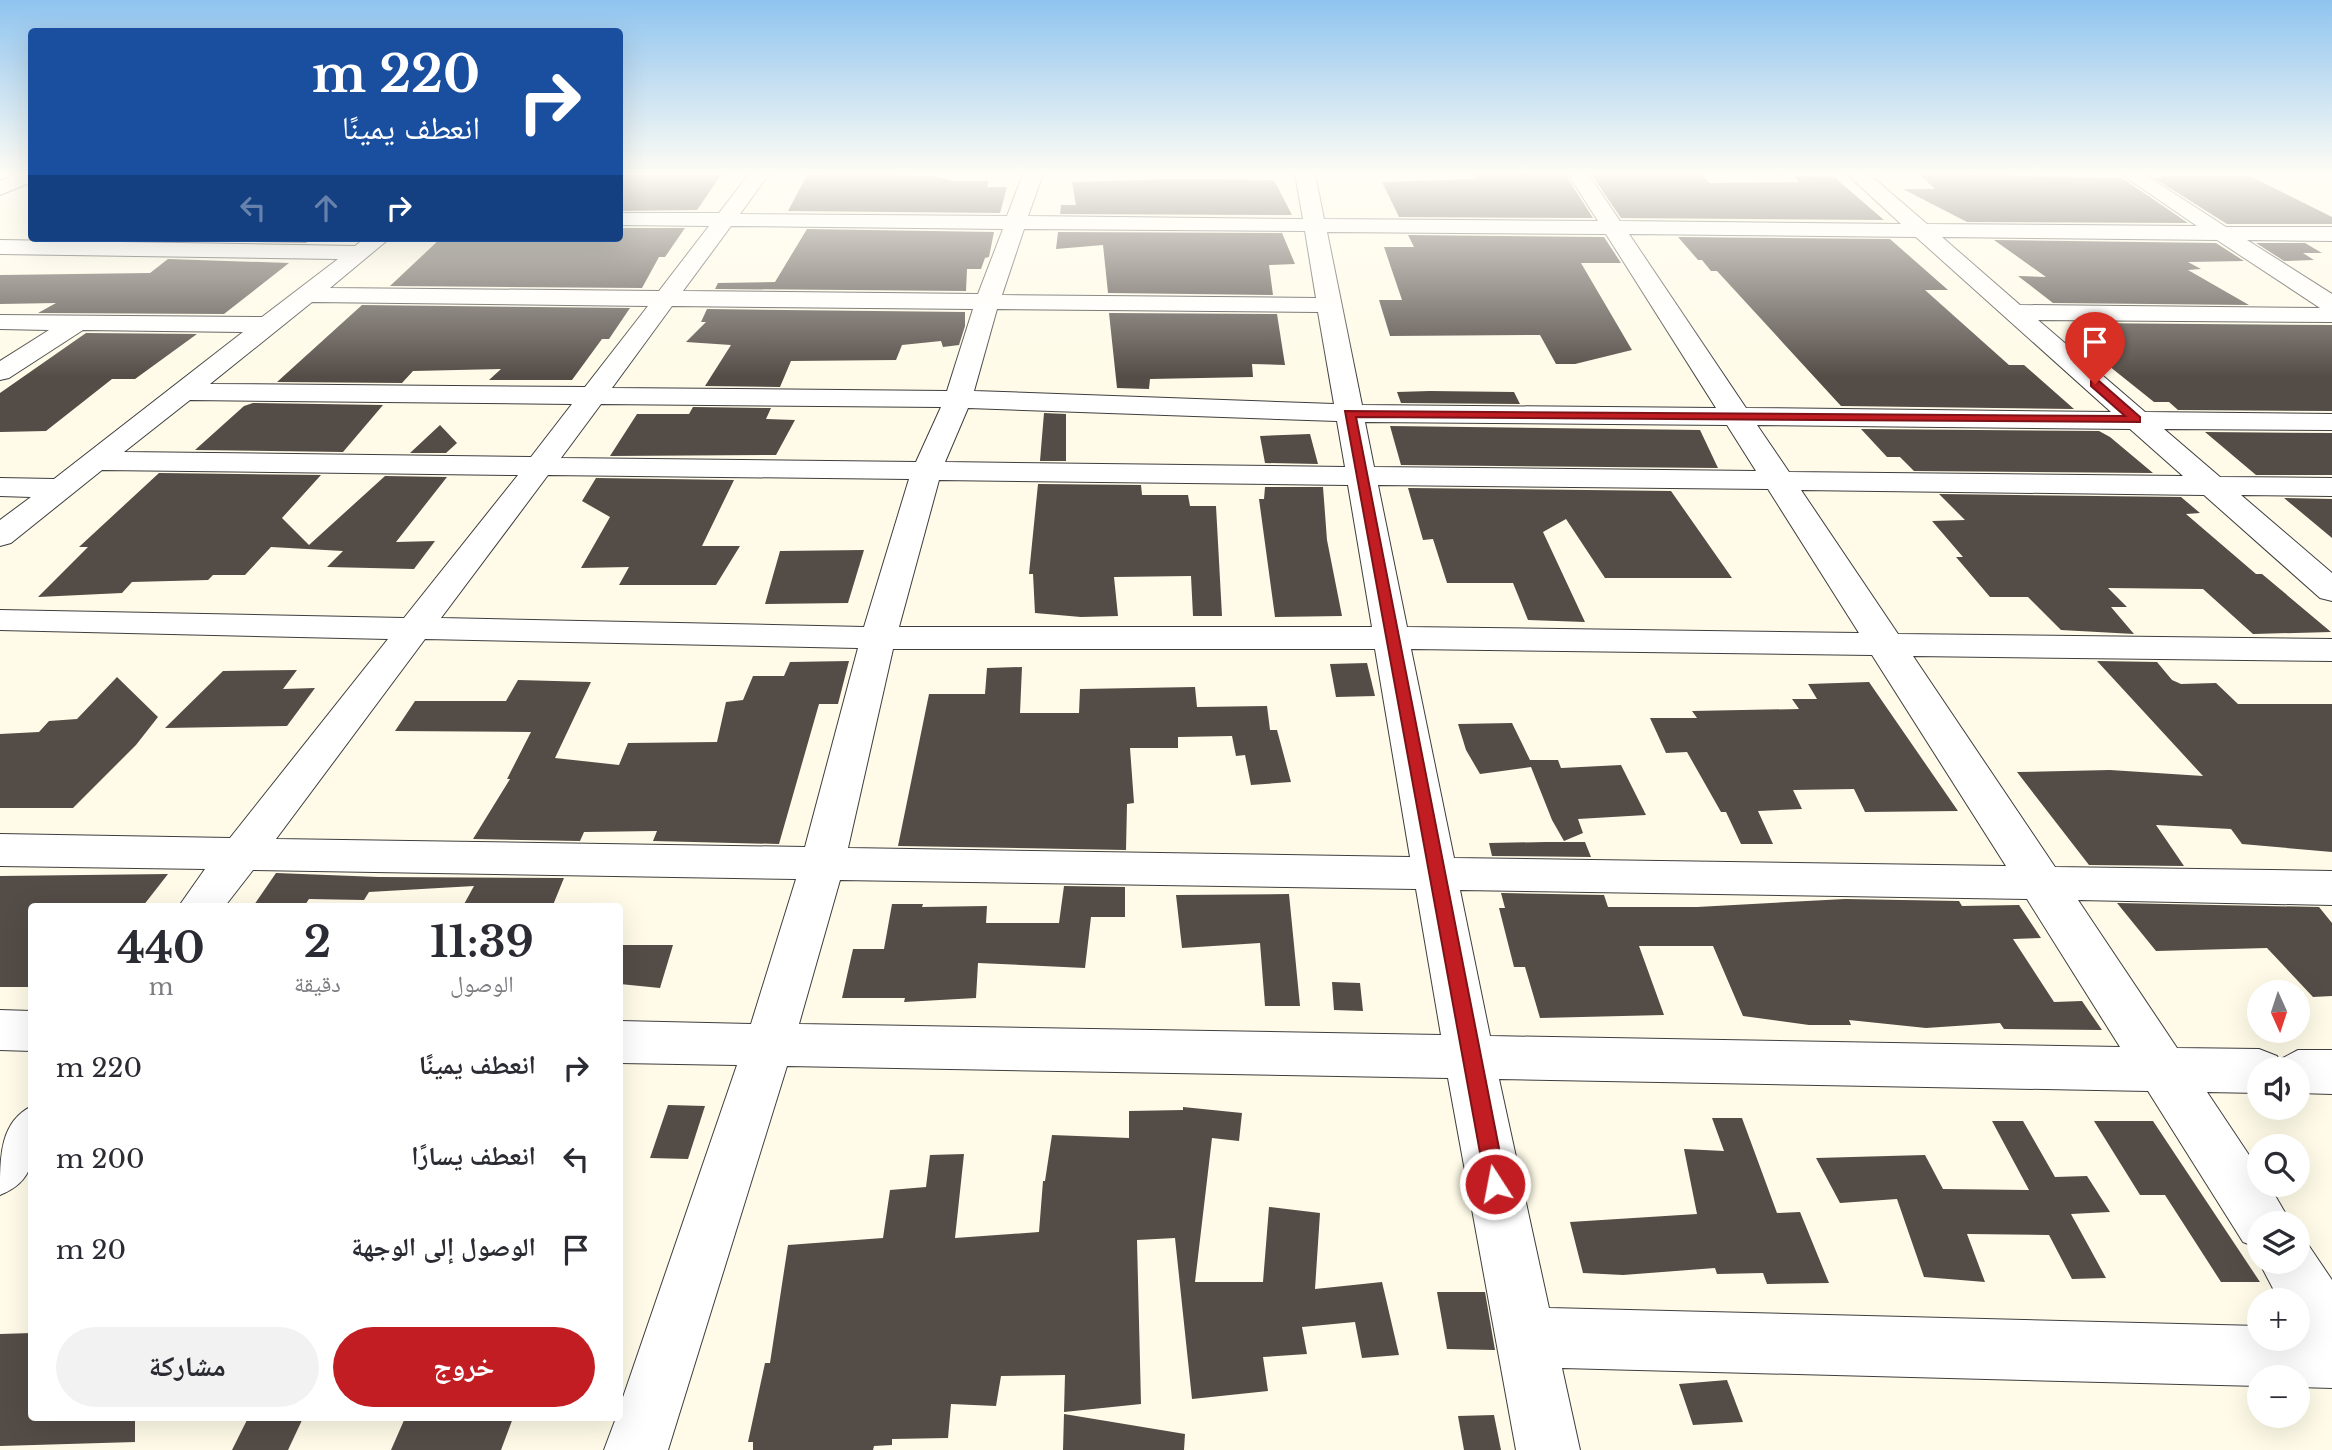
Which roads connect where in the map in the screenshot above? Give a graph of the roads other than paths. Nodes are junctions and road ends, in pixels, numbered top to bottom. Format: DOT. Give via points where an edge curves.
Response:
graph roads {
  1 [pos="706,242"];
  2 [pos="1008,242"];
  3 [pos="1317,242"];
  4 [pos="1624,242"];
  5 [pos="1933,242"];
  6 [pos="2233,242"];
  7 [pos="370,245"];
  8 [pos="0,247"];
  9 [pos="307,295"];
  10 [pos="663,298"];
  11 [pos="987,302"];
  12 [pos="1329,305"];
  13 [pos="2332,305"];
  14 [pos="2013,312"];
  15 [pos="2332,315"];
  16 [pos="0,322"];
  17 [pos="76,323"];
  18 [pos="269,325"];
  19 [pos="0,372"];
  20 [pos="181,392"];
  21 [pos="592,394"];
  22 [pos="958,399"];
  23 [pos="1349,413"];
  24 [pos="1737,415"];
  25 [pos="2136,419"];
  26 [pos="2332,422"];
  27 [pos="96,461"];
  28 [pos="540,466"];
  29 [pos="927,470"];
  30 [pos="1361,474"];
  31 [pos="1778,479"];
  32 [pos="2210,484"];
  33 [pos="0,486"];
  34 [pos="2332,487"];
  35 [pos="62,488"];
  36 [pos="0,536"];
  37 [pos="2332,591"];
  38 [pos="0,620"];
  39 [pos="414,626"];
  40 [pos="878,638"];
  41 [pos="1392,638"];
  42 [pos="1887,644"];
  43 [pos="2332,650"];
  44 [pos="0,850"];
  45 [pos="241,853"];
  46 [pos="822,865"];
  47 [pos="1436,873"];
  48 [pos="2044,883"];
  49 [pos="2332,888"];
  50 [pos="203,903"];
  51 [pos="0,1030"];
  52 [pos="28,1031"];
  53 [pos="623,1042"];
  54 [pos="769,1045"];
  55 [pos="1469,1056"];
  56 [pos="2165,1069"];
  57 [pos="2247,1071"];
  58 [pos="2310,1072"];
  59 [pos="2332,1072"];
  60 [pos="28,1134"];
  61 [pos="0,1170"];
  62 [pos="2255,1211"];
  63 [pos="2295,1274"];
  64 [pos="2332,1332"];
  65 [pos="1525,1337"];
  66 [pos="2332,1358"];
  67 [pos="636,1450"];
  68 [pos="1548,1450"];
  1 -- 10 [label="street"];
  2 -- 11 [label="street"];
  3 -- 12 [label="street"];
  4 -- 24 [label="street"];
  5 -- 14 [label="street"];
  6 -- 13 [label="street"];
  7 -- 8 [label="street"];
  7 -- 9 [label="street"];
  9 -- 10 [label="street"];
  9 -- 18 [label="street"];
  10 -- 11 [label="street"];
  10 -- 21 [label="street"];
  11 -- 12 [label="street"];
  11 -- 22 [label="street"];
  12 -- 23 [label="street"];
  14 -- 15 [label="street"];
  14 -- 25 [label="street"];
  16 -- 17 [label="street"];
  17 -- 18 [label="street"];
  17 -- 19 [label="street"];
  18 -- 20 [label="street"];
  20 -- 21 [label="street"];
  20 -- 27 [label="street"];
  21 -- 22 [label="street"];
  21 -- 28 [label="street"];
  22 -- 23 [label="street"];
  22 -- 29 [label="street"];
  23 -- 24 [label="street"];
  23 -- 30 [label="street"];
  24 -- 25 [label="street"];
  24 -- 31 [label="street"];
  25 -- 26 [label="street"];
  25 -- 32 [label="street"];
  27 -- 28 [label="street"];
  27 -- 35 [label="street"];
  28 -- 29 [label="street"];
  28 -- 39 [label="street"];
  29 -- 30 [label="street"];
  29 -- 40 [label="street"];
  30 -- 31 [label="street"];
  30 -- 41 [label="street"];
  31 -- 32 [label="street"];
  31 -- 42 [label="street"];
  32 -- 34 [label="street"];
  32 -- 37 [label="street"];
  33 -- 35 [label="street"];
  35 -- 36 [label="street"];
  38 -- 39 [label="street"];
  39 -- 40 [label="street"];
  39 -- 45 [label="street"];
  40 -- 41 [label="street"];
  40 -- 46 [label="street"];
  41 -- 42 [label="street"];
  41 -- 47 [label="street"];
  42 -- 43 [label="street"];
  42 -- 48 [label="street"];
  44 -- 45 [label="street"];
  45 -- 46 [label="street"];
  45 -- 50 [label="street"];
  46 -- 47 [label="street"];
  46 -- 54 [label="street"];
  47 -- 48 [label="street"];
  47 -- 55 [label="street"];
  48 -- 49 [label="street"];
  48 -- 56 [label="street"];
  51 -- 52 [label="street"];
  53 -- 54 [label="street"];
  54 -- 55 [label="street"];
  54 -- 67 [label="street"];
  55 -- 56 [label="street"];
  55 -- 65 [label="street"];
  56 -- 57 [label="street"];
  56 -- 62 [label="street"];
  58 -- 59 [label="street"];
  60 -- 61 [label="street"];
  63 -- 64 [label="street"];
  65 -- 66 [label="street"];
  65 -- 68 [label="street"];
}
